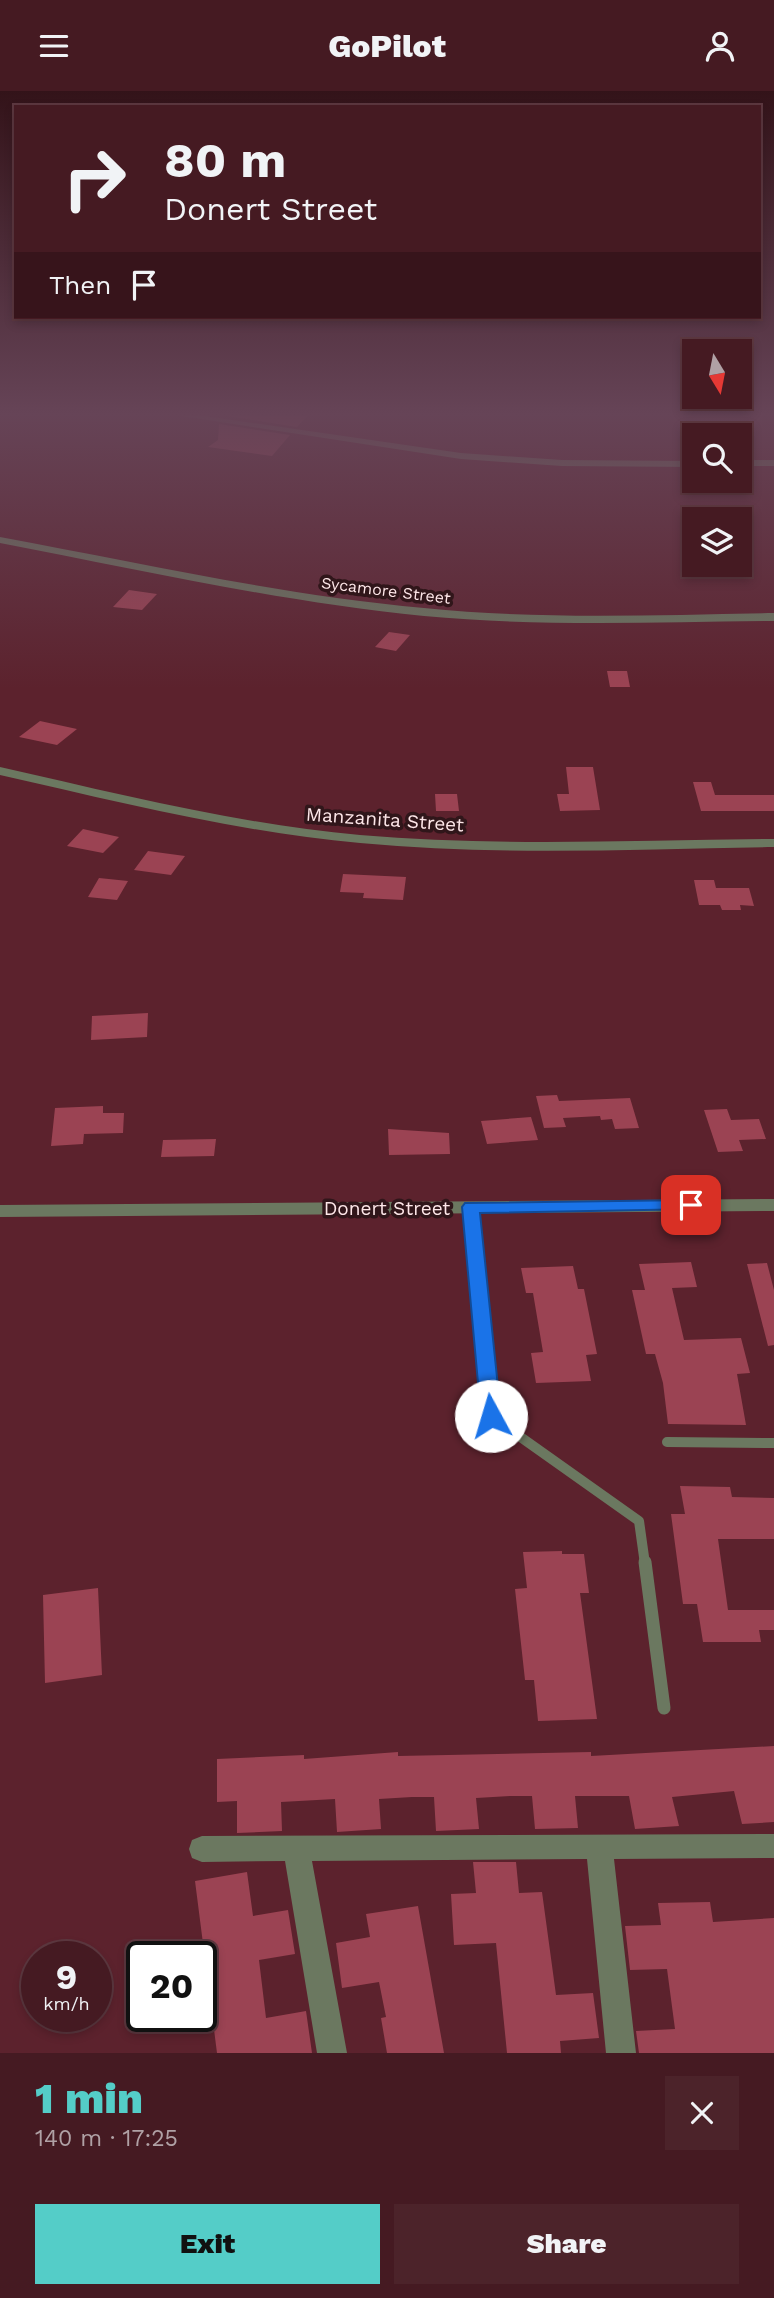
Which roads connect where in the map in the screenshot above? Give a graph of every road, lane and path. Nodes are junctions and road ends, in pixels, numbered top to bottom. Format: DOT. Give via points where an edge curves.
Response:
graph roads {
  1 [pos="0,540"];
  2 [pos="774,617"];
  3 [pos="0,771"];
  4 [pos="774,843"];
  5 [pos="774,1205"];
  6 [pos="471,1207"];
  7 [pos="0,1211"];
  8 [pos="667,1442"];
  9 [pos="774,1443"];
  10 [pos="664,1708"];
  11 [pos="774,1846"];
  12 [pos="599,1848"];
  13 [pos="202,1849"];
  14 [pos="296,1849"];
  15 [pos="332,2053"];
  16 [pos="621,2053"];
  1 -- 2 [label="street, Sycamore Street" via="325,600 427,612 544,618"];
  3 -- 4 [label="street, Manzanita Street" via="197,815 349,838 470,844"];
  5 -- 6 [label="street, Donert Street"];
  6 -- 7 [label="street, Donert Street"];
  6 -- 10 [label="lane" via="491,1416 639,1521"];
  8 -- 9 [label="lane"];
  11 -- 12 [label="street"];
  12 -- 14 [label="street"];
  12 -- 16 [label="street"];
  13 -- 14 [label="street"];
  14 -- 15 [label="street"];
}
